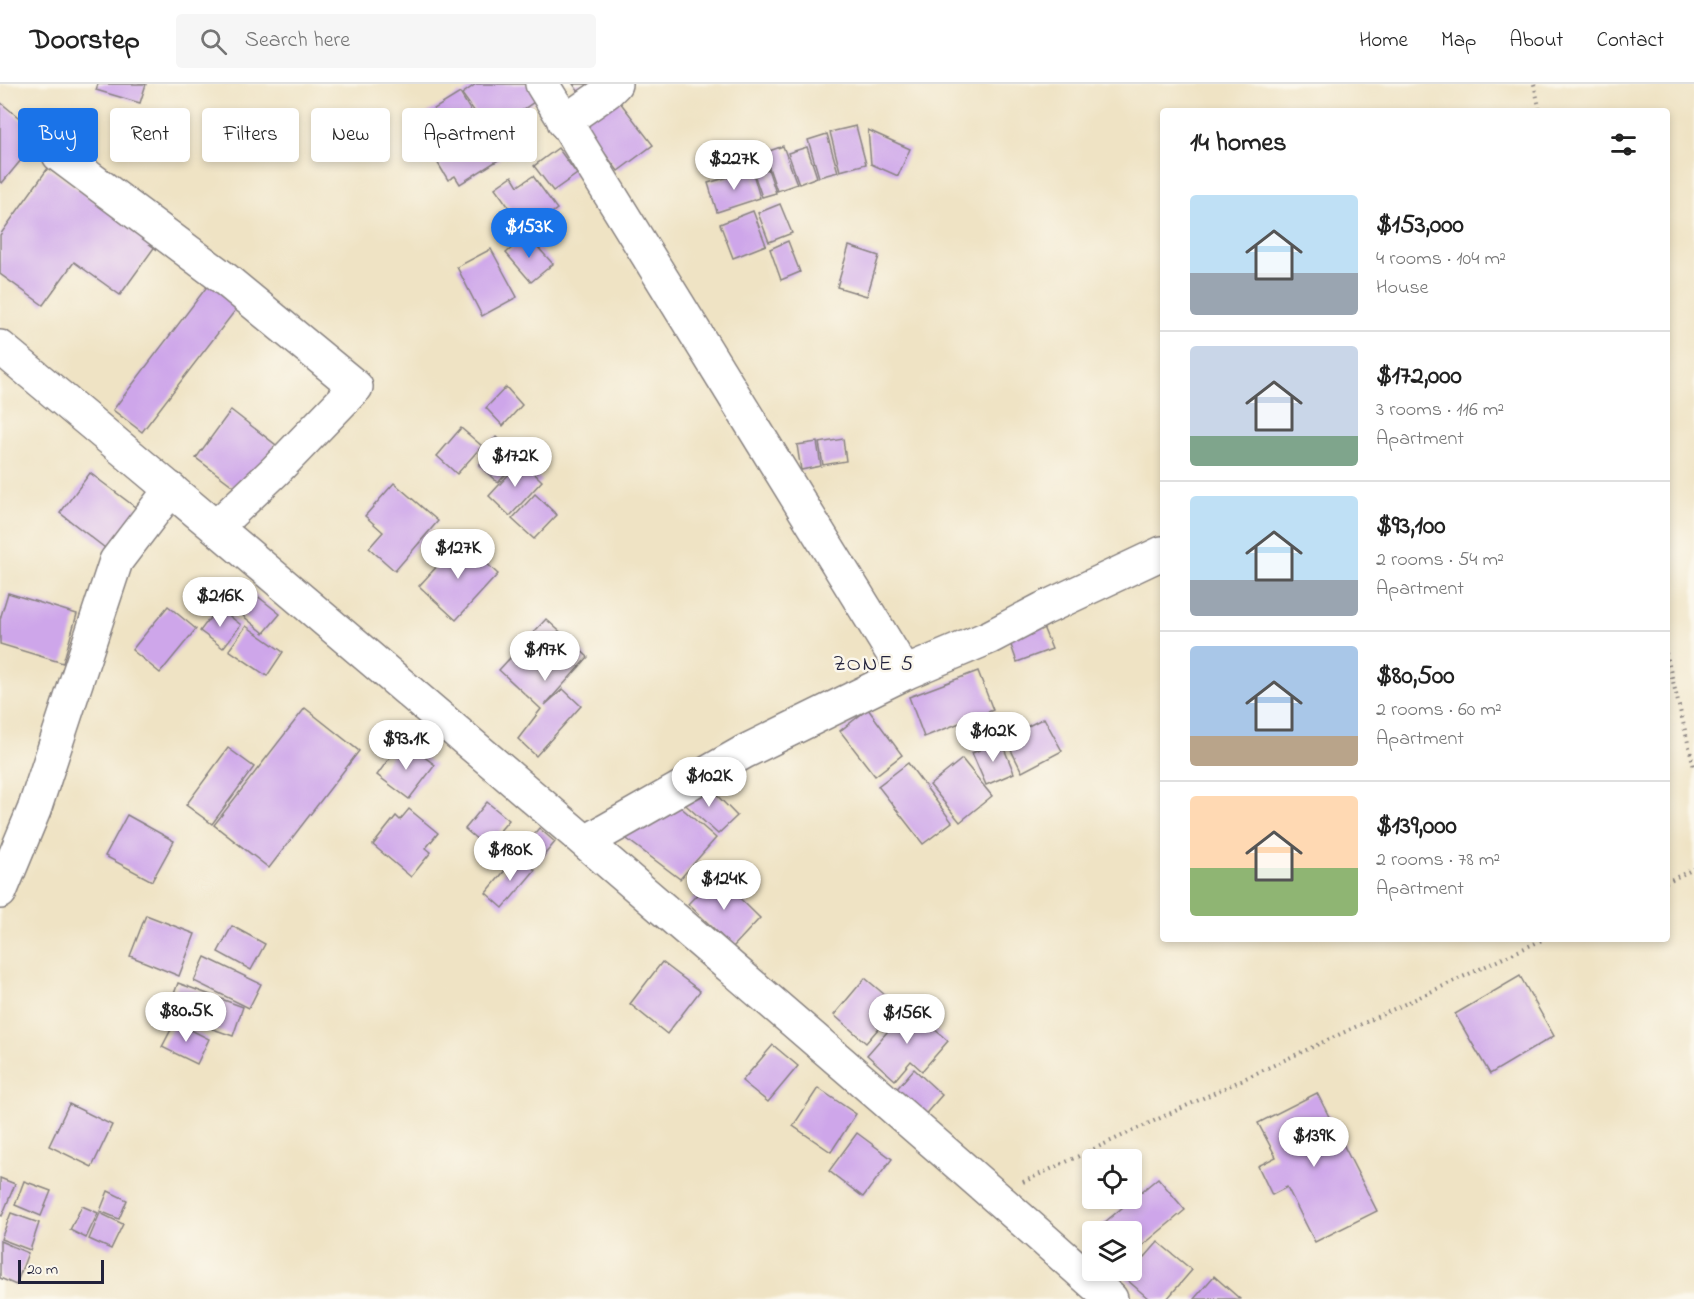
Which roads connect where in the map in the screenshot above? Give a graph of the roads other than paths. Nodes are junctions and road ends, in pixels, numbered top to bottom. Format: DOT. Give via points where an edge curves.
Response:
graph roads {
  1 [pos="542,84"];
  2 [pos="615,84"];
  3 [pos="564,122"];
  4 [pos="68,162"];
  5 [pos="0,347"];
  6 [pos="171,489"];
  7 [pos="216,527"];
  8 [pos="1160,554"];
  9 [pos="904,673"];
  10 [pos="586,842"];
  11 [pos="0,892"];
  12 [pos="1111,1299"];
  1 -- 3 [label="street"];
  2 -- 3 [label="street"];
  3 -- 9 [label="street"];
  4 -- 7 [label="street" via="225,279 356,387"];
  5 -- 6 [label="street"];
  6 -- 7 [label="street"];
  6 -- 11 [label="street" via="116,561 34,810"];
  7 -- 10 [label="street"];
  8 -- 9 [label="street" via="990,637"];
  9 -- 10 [label="street" via="744,752"];
  10 -- 12 [label="street"];
}
